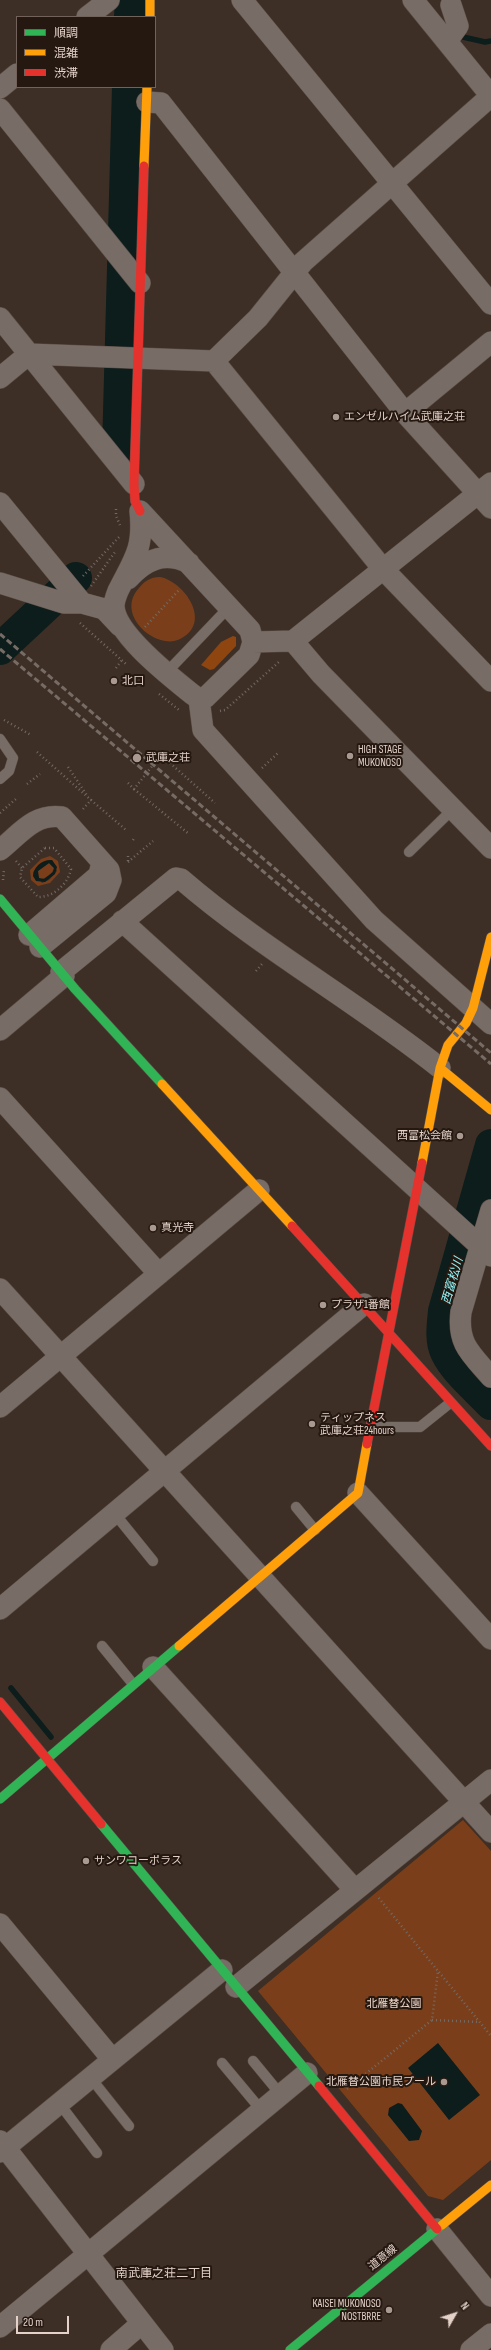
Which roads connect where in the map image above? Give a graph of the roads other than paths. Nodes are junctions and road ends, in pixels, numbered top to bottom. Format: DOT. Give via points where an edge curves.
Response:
graph roads {
  1 [pos="150,0"];
  2 [pos="242,0"];
  3 [pos="413,0"];
  4 [pos="451,5"];
  5 [pos="150,16"];
  6 [pos="453,33"];
  7 [pos="16,75"];
  8 [pos="0,88"];
  9 [pos="147,94"];
  10 [pos="491,96"];
  11 [pos="0,109"];
  12 [pos="393,182"];
  13 [pos="128,269"];
  14 [pos="294,272"];
  15 [pos="491,304"];
  16 [pos="0,318"];
  17 [pos="491,342"];
  18 [pos="29,354"];
  19 [pos="125,357"];
  20 [pos="214,360"];
  21 [pos="0,378"];
  22 [pos="405,413"];
  23 [pos="134,484"];
  24 [pos="487,495"];
  25 [pos="0,503"];
  26 [pos="140,511"];
  27 [pos="189,563"];
  28 [pos="383,569"];
  29 [pos="0,583"];
  30 [pos="123,583"];
  31 [pos="71,593"];
  32 [pos="230,606"];
  33 [pos="134,630"];
  34 [pos="253,642"];
  35 [pos="295,643"];
  36 [pos="167,672"];
  37 [pos="491,681"];
  38 [pos="199,699"];
  39 [pos="0,739"];
  40 [pos="0,779"];
  41 [pos="453,809"];
  42 [pos="491,848"];
  43 [pos="0,850"];
  44 [pos="409,852"];
  45 [pos="0,899"];
  46 [pos="122,921"];
  47 [pos="491,937"];
  48 [pos="35,941"];
  49 [pos="62,974"];
  50 [pos="473,1008"];
  51 [pos="491,1024"];
  52 [pos="0,1030"];
  53 [pos="440,1068"];
  54 [pos="0,1098"];
  55 [pos="491,1110"];
  56 [pos="417,1188"];
  57 [pos="259,1190"];
  58 [pos="491,1210"];
  59 [pos="475,1242"];
  60 [pos="159,1274"];
  61 [pos="0,1289"];
  62 [pos="364,1304"];
  63 [pos="389,1332"];
  64 [pos="61,1356"];
  65 [pos="491,1376"];
  66 [pos="450,1403"];
  67 [pos="0,1407"];
  68 [pos="371,1427"];
  69 [pos="491,1446"];
  70 [pos="165,1471"];
  71 [pos="358,1493"];
  72 [pos="296,1507"];
  73 [pos="115,1514"];
  74 [pos="314,1530"];
  75 [pos="153,1562"];
  76 [pos="261,1576"];
  77 [pos="0,1609"];
  78 [pos="491,1639"];
  79 [pos="102,1646"];
  80 [pos="153,1667"];
  81 [pos="133,1684"];
  82 [pos="0,1702"];
  83 [pos="46,1759"];
  84 [pos="491,1780"];
  85 [pos="0,1799"];
  86 [pos="464,1802"];
  87 [pos="491,1832"];
  88 [pos="360,1886"];
  89 [pos="0,1924"];
  90 [pos="222,1970"];
  91 [pos="236,1987"];
  92 [pos="112,2059"];
  93 [pos="253,2061"];
  94 [pos="222,2063"];
  95 [pos="307,2073"];
  96 [pos="90,2077"];
  97 [pos="281,2095"];
  98 [pos="59,2103"];
  99 [pos="262,2111"];
  100 [pos="129,2126"];
  101 [pos="2,2147"];
  102 [pos="98,2153"];
  103 [pos="491,2185"];
  104 [pos="437,2229"];
  105 [pos="88,2254"];
  106 [pos="491,2296"];
  107 [pos="142,2323"];
  108 [pos="0,2327"];
  109 [pos="491,2334"];
  110 [pos="111,2350"];
  111 [pos="163,2350"];
  112 [pos="290,2350"];
  113 [pos="471,2350"];
  1 -- 5 [label="street"];
  2 -- 12 [label="street"];
  3 -- 6 [label="street"];
  4 -- 6 [label="street"];
  6 -- 10 [label="street"];
  7 -- 8 [label="street"];
  9 -- 13 [label="street"];
  9 -- 14 [label="street" via="161,103"];
  10 -- 12 [label="street"];
  11 -- 13 [label="street"];
  12 -- 14 [label="street"];
  12 -- 15 [label="street"];
  13 -- 19 [label="street"];
  14 -- 20 [label="street" via="258,318"];
  14 -- 22 [label="street"];
  16 -- 18 [label="street"];
  17 -- 22 [label="street"];
  18 -- 19 [label="street"];
  18 -- 21 [label="street"];
  18 -- 23 [label="street"];
  19 -- 20 [label="street"];
  19 -- 23 [label="street"];
  20 -- 28 [label="street"];
  22 -- 24 [label="street"];
  23 -- 26 [label="street"];
  24 -- 28 [label="street"];
  25 -- 31 [label="street"];
  26 -- 27 [label="street"];
  26 -- 30 [label="street" via="141,538 135,559"];
  27 -- 30 [label="street" via="172,557 154,559"];
  27 -- 32 [label="street"];
  28 -- 35 [label="street"];
  28 -- 37 [label="street"];
  29 -- 31 [label="street"];
  30 -- 33 [label="street" via="114,606"];
  31 -- 33 [label="street" via="104,609"];
  32 -- 34 [label="street" via="250,630"];
  32 -- 36 [label="lane"];
  33 -- 36 [label="street"];
  34 -- 35 [label="street"];
  34 -- 38 [label="street" via="244,662 211,694"];
  35 -- 41 [label="street" via="321,674"];
  36 -- 38 [label="street"];
  38 -- 50 [label="street" via="203,730 374,920"];
  39 -- 40 [label="lane" via="14,758 9,771"];
  41 -- 42 [label="street"];
  41 -- 44 [label="lane"];
  43 -- 48 [label="street" via="40,818 50,815 62,817 69,822 102,862 99,875"];
  45 -- 48 [label="street"];
  46 -- 49 [label="street"];
  46 -- 53 [label="street" via="176,878 181,880 217,910 368,1014"];
  46 -- 56 [label="street"];
  47 -- 50 [label="street"];
  48 -- 49 [label="street"];
  49 -- 52 [label="street"];
  49 -- 57 [label="street"];
  50 -- 51 [label="street"];
  50 -- 53 [label="street" via="466,1023 448,1045"];
  53 -- 55 [label="street"];
  53 -- 56 [label="street"];
  54 -- 60 [label="street"];
  56 -- 59 [label="street"];
  56 -- 63 [label="street"];
  57 -- 60 [label="street"];
  57 -- 62 [label="street"];
  58 -- 59 [label="street"];
  59 -- 65 [label="street" via="459,1327 462,1342"];
  60 -- 64 [label="street"];
  61 -- 64 [label="street"];
  62 -- 63 [label="street"];
  62 -- 70 [label="street"];
  63 -- 66 [label="street"];
  63 -- 68 [label="street"];
  64 -- 67 [label="street"];
  64 -- 70 [label="street"];
  66 -- 68 [label="lane" via="420,1427"];
  66 -- 69 [label="street"];
  68 -- 71 [label="street"];
  70 -- 73 [label="street"];
  70 -- 76 [label="street"];
  71 -- 74 [label="street"];
  71 -- 78 [label="street"];
  72 -- 74 [label="lane"];
  73 -- 75 [label="lane"];
  73 -- 77 [label="street"];
  74 -- 76 [label="street"];
  76 -- 80 [label="street"];
  76 -- 86 [label="street"];
  79 -- 81 [label="lane"];
  80 -- 81 [label="street"];
  80 -- 88 [label="street"];
  81 -- 83 [label="street"];
  82 -- 83 [label="street"];
  83 -- 85 [label="street"];
  83 -- 90 [label="street"];
  84 -- 86 [label="street"];
  86 -- 87 [label="street"];
  86 -- 88 [label="street"];
  88 -- 91 [label="street"];
  89 -- 92 [label="street"];
  90 -- 91 [label="street"];
  90 -- 92 [label="street"];
  91 -- 95 [label="street"];
  92 -- 96 [label="street"];
  93 -- 97 [label="lane"];
  94 -- 99 [label="lane"];
  95 -- 97 [label="street"];
  95 -- 104 [label="street"];
  96 -- 98 [label="street"];
  96 -- 100 [label="lane"];
  97 -- 99 [label="street"];
  98 -- 101 [label="street"];
  98 -- 102 [label="lane"];
  99 -- 105 [label="street"];
  101 -- 105 [label="street"];
  103 -- 104 [label="street, 道意線"];
  104 -- 106 [label="street"];
  104 -- 112 [label="street, 道意線"];
  105 -- 107 [label="street"];
  105 -- 108 [label="street"];
  107 -- 110 [label="street"];
  107 -- 111 [label="street"];
  109 -- 113 [label="street"];
}
